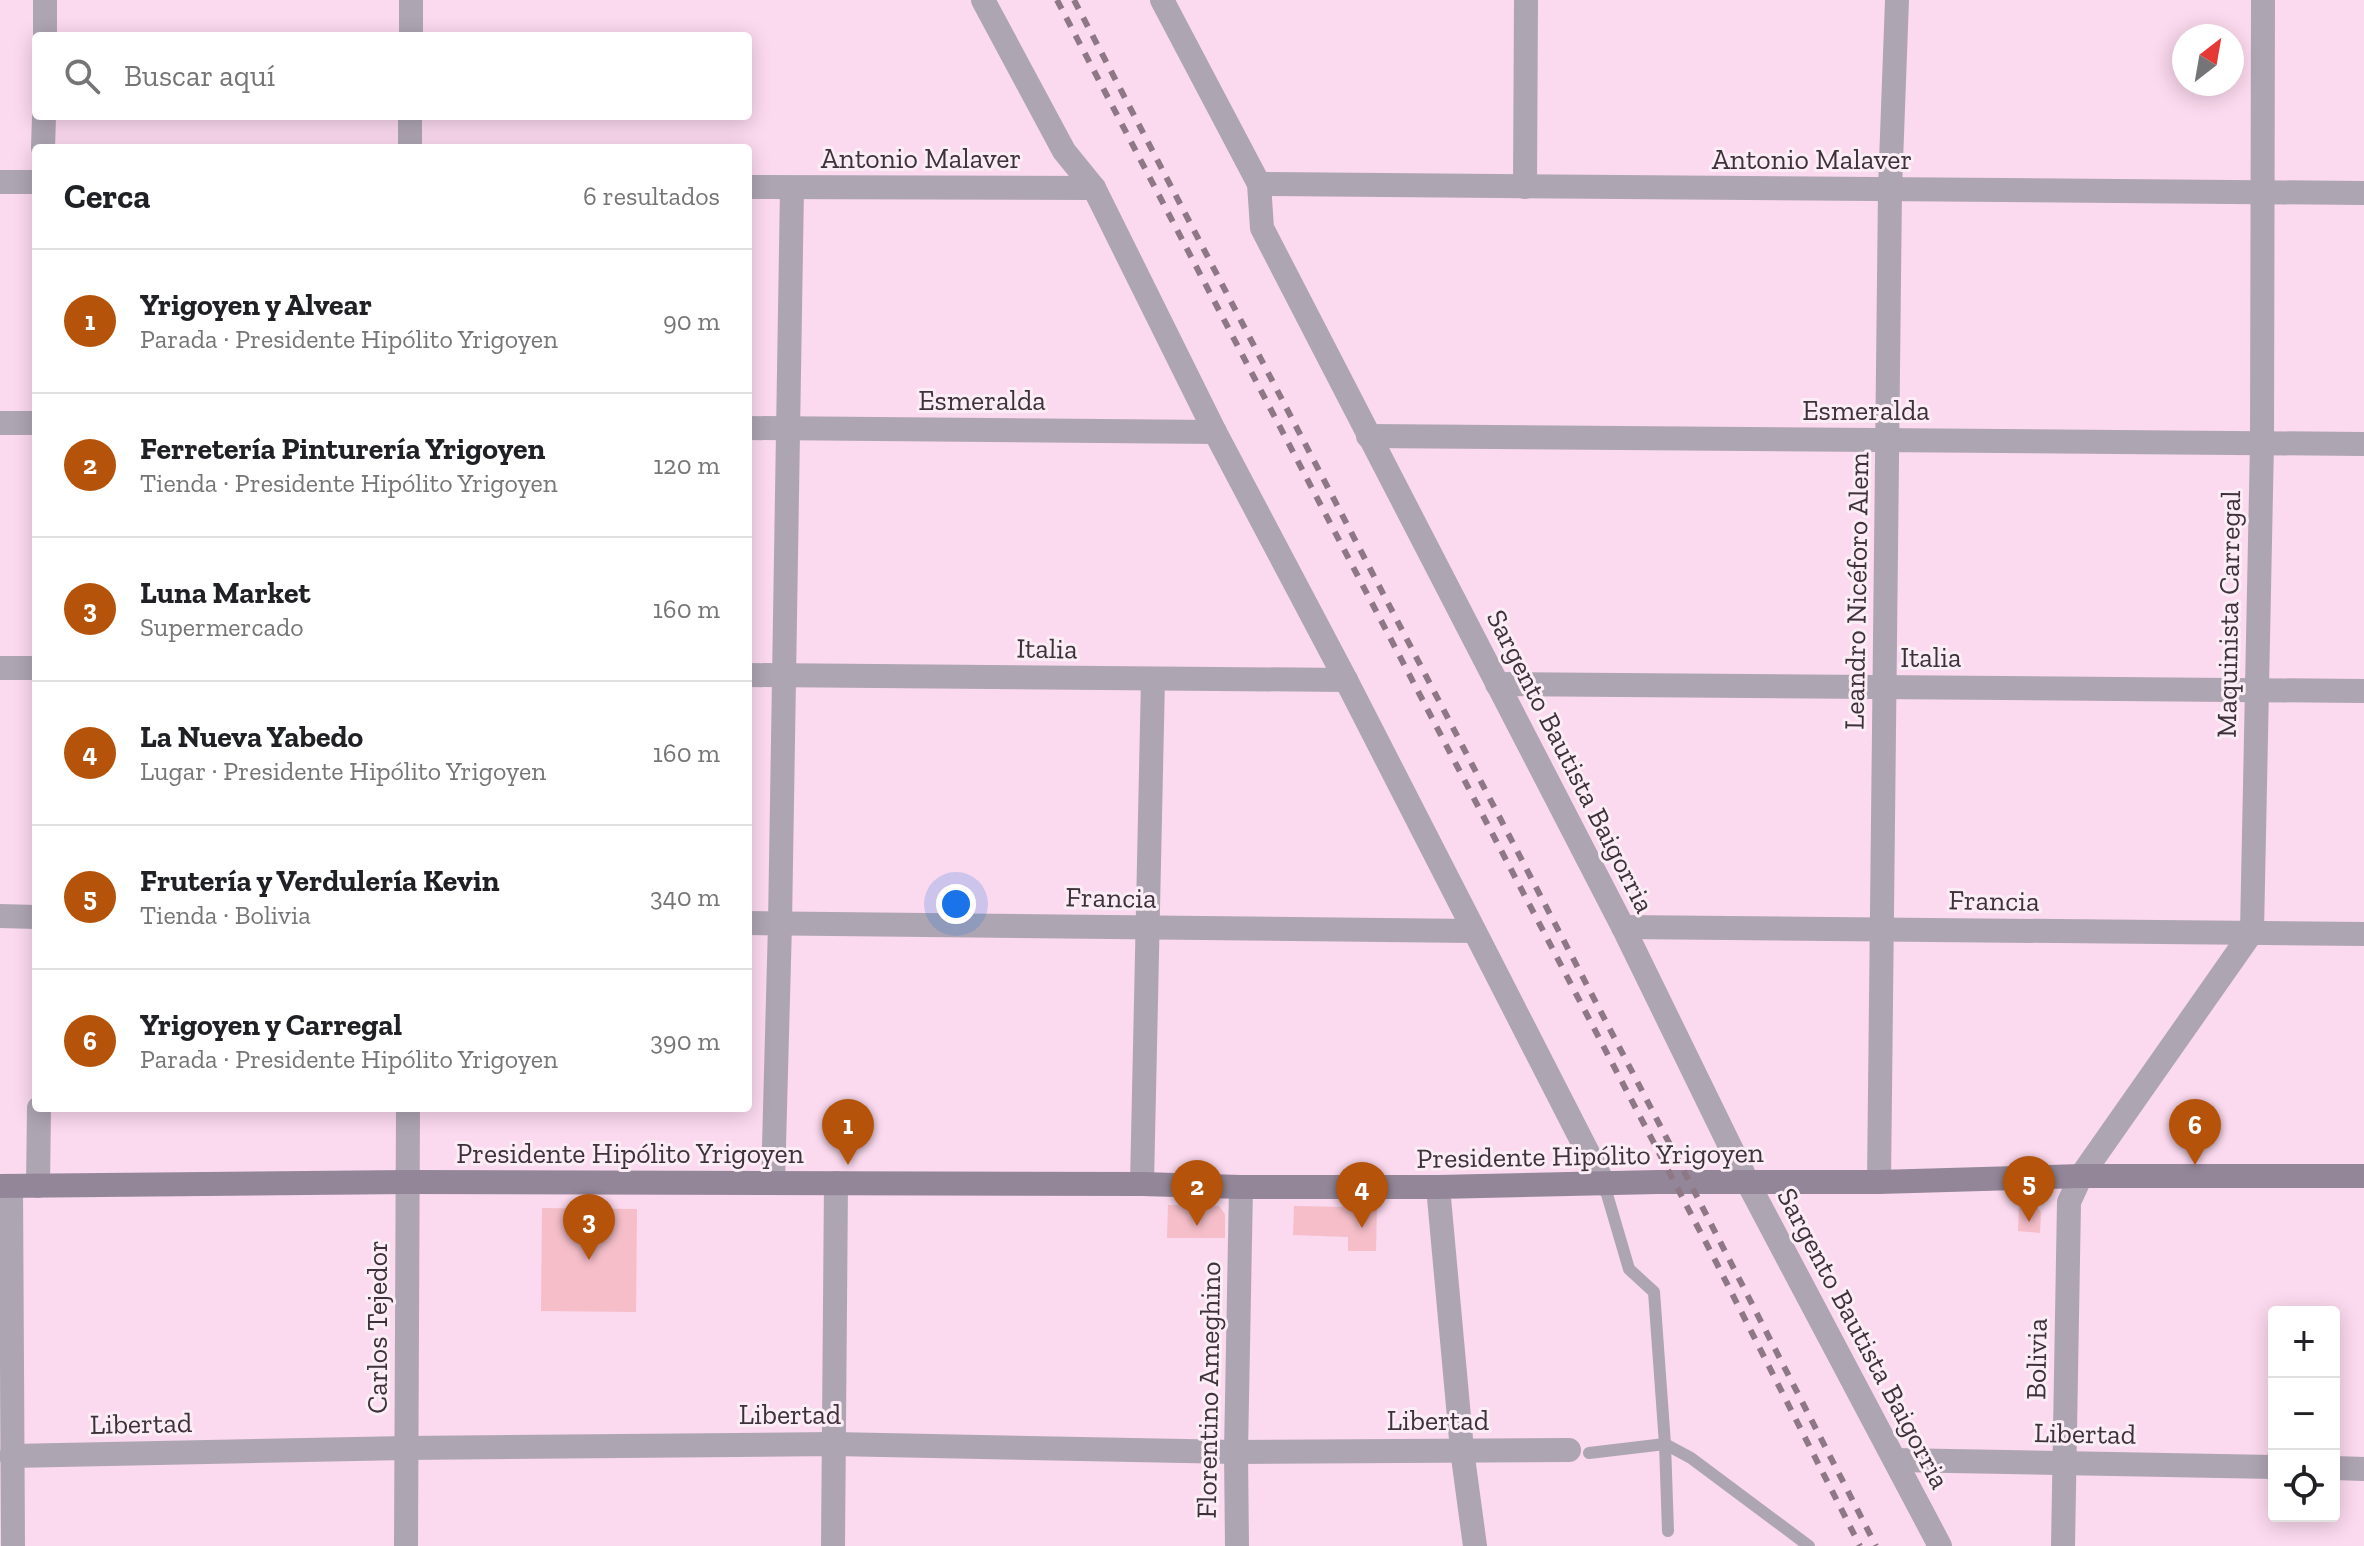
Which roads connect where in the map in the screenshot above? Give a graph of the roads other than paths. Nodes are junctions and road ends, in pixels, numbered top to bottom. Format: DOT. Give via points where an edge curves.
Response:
graph roads {
  1 [pos="45,0"];
  2 [pos="411,0"];
  3 [pos="983,0"];
  4 [pos="1162,0"];
  5 [pos="1526,0"];
  6 [pos="1897,0"];
  7 [pos="2263,0"];
  8 [pos="45,32"];
  9 [pos="411,32"];
  10 [pos="44,120"];
  11 [pos="410,120"];
  12 [pos="43,144"];
  13 [pos="410,144"];
  14 [pos="0,182"];
  15 [pos="32,182"];
  16 [pos="1259,184"];
  17 [pos="752,187"];
  18 [pos="1525,187"];
  19 [pos="792,188"];
  20 [pos="1094,188"];
  21 [pos="1890,189"];
  22 [pos="2261,192"];
  23 [pos="2364,193"];
  24 [pos="0,423"];
  25 [pos="32,423"];
  26 [pos="752,428"];
  27 [pos="788,429"];
  28 [pos="1215,432"];
  29 [pos="1368,436"];
  30 [pos="1888,440"];
  31 [pos="2262,443"];
  32 [pos="2364,444"];
  33 [pos="0,668"];
  34 [pos="32,668"];
  35 [pos="752,675"];
  36 [pos="784,675"];
  37 [pos="1153,679"];
  38 [pos="1346,680"];
  39 [pos="1497,684"];
  40 [pos="1885,687"];
  41 [pos="2256,690"];
  42 [pos="2364,691"];
  43 [pos="0,916"];
  44 [pos="32,917"];
  45 [pos="752,923"];
  46 [pos="780,924"];
  47 [pos="1148,927"];
  48 [pos="1623,927"];
  49 [pos="1882,929"];
  50 [pos="1474,931"];
  51 [pos="2252,932"];
  52 [pos="2364,934"];
  53 [pos="39,1112"];
  54 [pos="408,1112"];
  55 [pos="2081,1176"];
  56 [pos="2364,1176"];
  57 [pos="408,1182"];
  58 [pos="1879,1182"];
  59 [pos="773,1183"];
  60 [pos="836,1183"];
  61 [pos="1748,1183"];
  62 [pos="1142,1184"];
  63 [pos="1604,1184"];
  64 [pos="6,1186"];
  65 [pos="38,1186"];
  66 [pos="1241,1187"];
  67 [pos="1438,1187"];
  68 [pos="833,1444"];
  69 [pos="1665,1444"];
  70 [pos="406,1448"];
  71 [pos="1462,1450"];
  72 [pos="1236,1452"];
  73 [pos="1579,1452"];
  74 [pos="11,1456"];
  75 [pos="1895,1460"];
  76 [pos="2064,1463"];
  77 [pos="2268,1467"];
  78 [pos="2340,1468"];
  79 [pos="2364,1469"];
  80 [pos="1668,1531"];
  81 [pos="13,1546"];
  82 [pos="406,1546"];
  83 [pos="833,1546"];
  84 [pos="1237,1546"];
  85 [pos="1475,1546"];
  86 [pos="1809,1546"];
  87 [pos="1940,1546"];
  88 [pos="2063,1546"];
  1 -- 8 [label="street"];
  2 -- 9 [label="street"];
  3 -- 20 [label="street" via="1064,151"];
  4 -- 16 [label="street, Sargento Bautista Baigorria"];
  5 -- 18 [label="street"];
  6 -- 21 [label="street, Leandro Nicéforo Alem"];
  7 -- 22 [label="street, Maquinista Carregal"];
  10 -- 12 [label="street"];
  11 -- 13 [label="street"];
  14 -- 15 [label="street"];
  16 -- 18 [label="street, Antonio Malaver"];
  16 -- 29 [label="street, Sargento Bautista Baigorria" via="1262,228"];
  17 -- 19 [label="street, Antonio Malaver"];
  18 -- 21 [label="street, Antonio Malaver"];
  19 -- 20 [label="street, Antonio Malaver"];
  19 -- 27 [label="street"];
  20 -- 28 [label="street"];
  21 -- 22 [label="street, Antonio Malaver"];
  21 -- 30 [label="street, Leandro Nicéforo Alem"];
  22 -- 23 [label="street, Antonio Malaver"];
  22 -- 31 [label="street, Maquinista Carregal"];
  24 -- 25 [label="street"];
  26 -- 27 [label="street, Esmeralda"];
  27 -- 28 [label="street, Esmeralda"];
  27 -- 36 [label="street"];
  28 -- 38 [label="street"];
  29 -- 30 [label="street, Esmeralda"];
  29 -- 39 [label="street, Sargento Bautista Baigorria"];
  30 -- 31 [label="street, Esmeralda"];
  30 -- 40 [label="street, Leandro Nicéforo Alem"];
  31 -- 32 [label="street, Esmeralda"];
  31 -- 41 [label="street, Maquinista Carregal"];
  33 -- 34 [label="street"];
  35 -- 36 [label="street, Italia"];
  36 -- 37 [label="street, Italia"];
  36 -- 46 [label="street"];
  37 -- 38 [label="street, Italia"];
  37 -- 47 [label="street"];
  38 -- 50 [label="street"];
  39 -- 40 [label="street, Italia"];
  39 -- 48 [label="street, Sargento Bautista Baigorria"];
  40 -- 41 [label="street, Italia"];
  40 -- 49 [label="street, Leandro Nicéforo Alem"];
  41 -- 42 [label="street, Italia"];
  41 -- 51 [label="street, Maquinista Carregal"];
  43 -- 44 [label="street"];
  45 -- 46 [label="street, Francia"];
  46 -- 47 [label="street, Francia"];
  46 -- 59 [label="street"];
  47 -- 50 [label="street, Francia"];
  47 -- 62 [label="street"];
  48 -- 49 [label="street, Francia"];
  48 -- 61 [label="street, Sargento Bautista Baigorria"];
  49 -- 51 [label="street, Francia"];
  49 -- 58 [label="street, Leandro Nicéforo Alem"];
  50 -- 63 [label="street"];
  51 -- 52 [label="street, Francia"];
  51 -- 55 [label="street"];
  53 -- 65 [label="street"];
  54 -- 57 [label="street, Carlos Tejedor"];
  55 -- 56 [label="street, Presidente Hipólito Yrigoyen"];
  55 -- 58 [label="street, Presidente Hipólito Yrigoyen"];
  55 -- 76 [label="street, Bolivia" via="2069,1202"];
  57 -- 59 [label="street, Presidente Hipólito Yrigoyen"];
  57 -- 65 [label="street, Presidente Hipólito Yrigoyen"];
  57 -- 70 [label="street, Carlos Tejedor"];
  58 -- 61 [label="street, Presidente Hipólito Yrigoyen"];
  59 -- 60 [label="street, Presidente Hipólito Yrigoyen"];
  60 -- 62 [label="street, Presidente Hipólito Yrigoyen"];
  60 -- 68 [label="street"];
  61 -- 63 [label="street, Presidente Hipólito Yrigoyen"];
  61 -- 75 [label="street, Sargento Bautista Baigorria"];
  62 -- 66 [label="street, Presidente Hipólito Yrigoyen"];
  63 -- 67 [label="street, Presidente Hipólito Yrigoyen"];
  63 -- 69 [label="lane" via="1629,1269 1654,1292"];
  64 -- 65 [label="street, Presidente Hipólito Yrigoyen"];
  64 -- 74 [label="street"];
  66 -- 67 [label="street, Presidente Hipólito Yrigoyen"];
  66 -- 72 [label="street, Florentino Ameghino"];
  67 -- 71 [label="street"];
  68 -- 70 [label="street, Libertad"];
  68 -- 72 [label="street, Libertad"];
  68 -- 83 [label="street"];
  69 -- 73 [label="lane"];
  69 -- 80 [label="lane"];
  69 -- 86 [label="lane" via="1702,1465"];
  70 -- 74 [label="street, Libertad"];
  70 -- 82 [label="street, Carlos Tejedor"];
  71 -- 72 [label="street, Libertad"];
  71 -- 73 [label="street, Libertad"];
  71 -- 85 [label="street"];
  72 -- 84 [label="street, Florentino Ameghino"];
  74 -- 81 [label="street"];
  75 -- 76 [label="street, Libertad"];
  75 -- 87 [label="street, Sargento Bautista Baigorria"];
  76 -- 77 [label="street, Libertad"];
  76 -- 88 [label="street, Bolivia"];
  78 -- 79 [label="street"];
}
